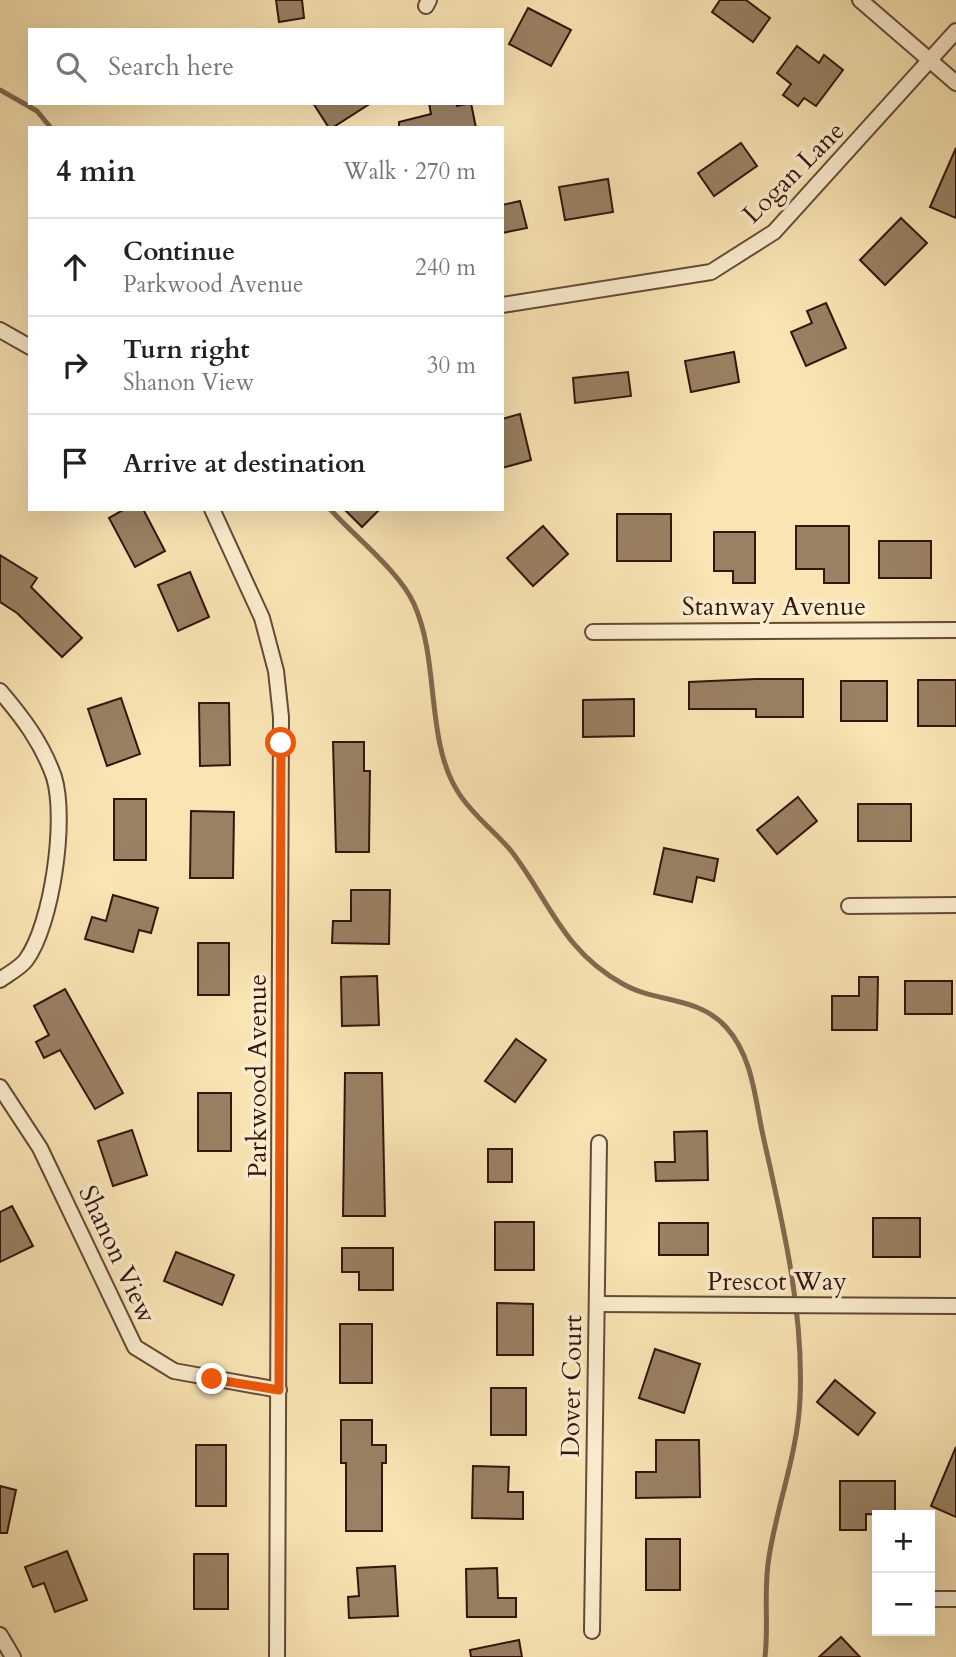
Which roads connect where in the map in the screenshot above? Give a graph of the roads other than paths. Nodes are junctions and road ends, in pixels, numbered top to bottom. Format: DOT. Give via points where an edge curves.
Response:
graph roads {
  1 [pos="860,0"];
  2 [pos="956,31"];
  3 [pos="931,62"];
  4 [pos="956,83"];
  5 [pos="504,305"];
  6 [pos="0,330"];
  7 [pos="28,346"];
  8 [pos="213,511"];
  9 [pos="956,630"];
  10 [pos="593,632"];
  11 [pos="0,691"];
  12 [pos="956,905"];
  13 [pos="849,906"];
  14 [pos="0,981"];
  15 [pos="0,1087"];
  16 [pos="599,1143"];
  17 [pos="597,1304"];
  18 [pos="956,1306"];
  19 [pos="279,1390"];
  20 [pos="935,1599"];
  21 [pos="956,1599"];
  22 [pos="592,1630"];
  23 [pos="0,1635"];
  24 [pos="13,1657"];
  25 [pos="276,1657"];
  1 -- 3 [label="street"];
  2 -- 3 [label="street, Logan Lane"];
  3 -- 4 [label="street"];
  3 -- 5 [label="street, Logan Lane" via="774,232 710,272"];
  6 -- 7 [label="street"];
  8 -- 19 [label="street, Parkwood Avenue" via="262,618 276,671 281,717"];
  9 -- 10 [label="street, Stanway Avenue"];
  11 -- 14 [label="street" via="32,728 54,779 60,824 48,909 25,961"];
  12 -- 13 [label="street"];
  15 -- 19 [label="street, Shanon View" via="40,1148 135,1347 174,1371"];
  16 -- 17 [label="street, Dover Court"];
  17 -- 18 [label="street, Prescot Way"];
  17 -- 22 [label="street, Dover Court"];
  19 -- 25 [label="street, Parkwood Avenue"];
  20 -- 21 [label="street"];
  23 -- 24 [label="street"];
}
